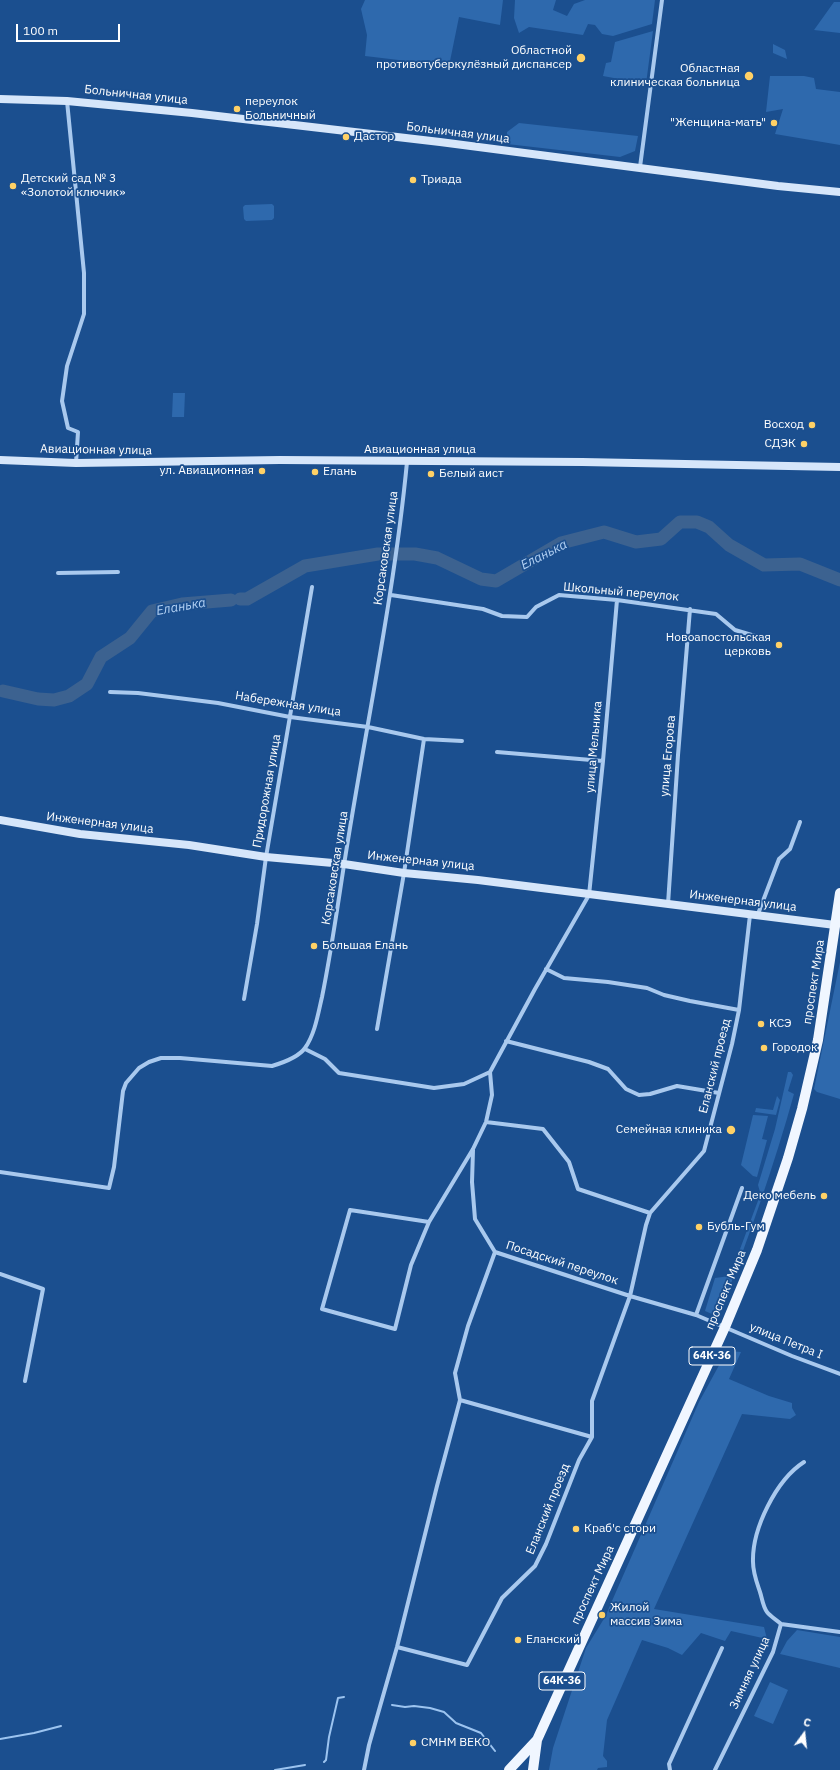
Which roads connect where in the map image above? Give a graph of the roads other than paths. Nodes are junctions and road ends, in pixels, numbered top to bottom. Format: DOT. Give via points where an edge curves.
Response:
graph roads {
  1 [pos="662,0"];
  2 [pos="0,99"];
  3 [pos="67,101"];
  4 [pos="640,167"];
  5 [pos="840,192"];
  6 [pos="0,460"];
  7 [pos="407,462"];
  8 [pos="76,463"];
  9 [pos="840,466"];
  10 [pos="118,572"];
  11 [pos="58,573"];
  12 [pos="312,587"];
  13 [pos="391,595"];
  14 [pos="617,600"];
  15 [pos="690,609"];
  16 [pos="755,636"];
  17 [pos="110,692"];
  18 [pos="290,717"];
  19 [pos="368,727"];
  20 [pos="424,739"];
  21 [pos="462,741"];
  22 [pos="497,752"];
  23 [pos="603,761"];
  24 [pos="0,820"];
  25 [pos="800,822"];
  26 [pos="266,857"];
  27 [pos="344,864"];
  28 [pos="404,873"];
  29 [pos="840,892"];
  30 [pos="589,895"];
  31 [pos="668,904"];
  32 [pos="754,914"];
  33 [pos="838,925"];
  34 [pos="546,969"];
  35 [pos="244,999"];
  36 [pos="738,1010"];
  37 [pos="377,1029"];
  38 [pos="506,1041"];
  39 [pos="304,1050"];
  40 [pos="490,1072"];
  41 [pos="719,1092"];
  42 [pos="486,1122"];
  43 [pos="473,1149"];
  44 [pos="0,1172"];
  45 [pos="742,1188"];
  46 [pos="650,1213"];
  47 [pos="429,1222"];
  48 [pos="495,1252"];
  49 [pos="0,1274"];
  50 [pos="630,1296"];
  51 [pos="696,1315"];
  52 [pos="725,1327"];
  53 [pos="840,1374"];
  54 [pos="25,1381"];
  55 [pos="460,1400"];
  56 [pos="592,1437"];
  57 [pos="804,1462"];
  58 [pos="781,1624"];
  59 [pos="840,1632"];
  60 [pos="397,1647"];
  61 [pos="722,1648"];
  62 [pos="536,1740"];
  63 [pos="364,1770"];
  64 [pos="509,1770"];
  65 [pos="533,1770"];
  66 [pos="670,1770"];
  67 [pos="715,1770"];
  1 -- 4 [label="street"];
  2 -- 3 [label="street, Больничная улица"];
  3 -- 4 [label="street, Больничная улица" via="192,113"];
  3 -- 8 [label="street" via="84,273 84,314 67,366 62,401 68,428 78,432"];
  4 -- 5 [label="street, Больничная улица"];
  6 -- 8 [label="street, Авиационная улица"];
  7 -- 8 [label="street, Авиационная улица" via="280,460"];
  7 -- 9 [label="street, Авиационная улица"];
  7 -- 13 [label="street, Корсаковская улица"];
  10 -- 11 [label="street"];
  12 -- 18 [label="street, Придорожная улица"];
  13 -- 14 [label="street, Школьный переулок" via="483,609 502,616 526,616 536,607 559,595"];
  13 -- 19 [label="street, Корсаковская улица"];
  14 -- 15 [label="street, Школьный переулок"];
  14 -- 23 [label="street, улица Мельника"];
  15 -- 16 [label="street, Школьный переулок" via="716,614 735,630"];
  15 -- 31 [label="street, улица Егорова"];
  17 -- 18 [label="street, Набережная улица" via="218,703"];
  18 -- 19 [label="street, Набережная улица"];
  18 -- 26 [label="street, Придорожная улица"];
  19 -- 20 [label="street, Набережная улица"];
  19 -- 27 [label="street, Корсаковская улица"];
  20 -- 21 [label="street, Набережная улица"];
  20 -- 28 [label="street"];
  22 -- 23 [label="street"];
  23 -- 30 [label="street, улица Мельника"];
  24 -- 26 [label="street, Инженерная улица" via="80,834 189,845"];
  25 -- 32 [label="street" via="790,849 779,859"];
  26 -- 27 [label="street, Инженерная улица"];
  26 -- 35 [label="street, Придорожная улица"];
  27 -- 28 [label="street, Инженерная улица"];
  27 -- 39 [label="street, Корсаковская улица" via="332,949 313,1032"];
  28 -- 30 [label="street, Инженерная улица"];
  28 -- 37 [label="street"];
  29 -- 33 [label="main road, проспект Мира"];
  30 -- 31 [label="street, Инженерная улица"];
  30 -- 34 [label="street"];
  31 -- 32 [label="street, Инженерная улица"];
  32 -- 33 [label="street, Инженерная улица"];
  32 -- 36 [label="street, Еланский проезд"];
  33 -- 52 [label="main road, проспект Мира" via="818,1040 802,1109 757,1250"];
  34 -- 36 [label="street" via="564,978 647,988 690,1002"];
  34 -- 38 [label="street"];
  36 -- 41 [label="street, Еланский проезд"];
  38 -- 40 [label="street"];
  38 -- 41 [label="street" via="608,1069 626,1089 639,1095 677,1086"];
  39 -- 40 [label="street" via="325,1059 339,1073 434,1088 464,1084"];
  39 -- 44 [label="street" via="283,1063 272,1066 170,1058 149,1062 139,1068 126,1082 123,1091 109,1188"];
  40 -- 42 [label="street, Посадский переулок" via="492,1094"];
  41 -- 46 [label="street, Еланский проезд" via="704,1151"];
  42 -- 43 [label="street, Посадский переулок"];
  42 -- 46 [label="street" via="543,1129 569,1162 578,1189"];
  43 -- 47 [label="street, Посадский переулок"];
  43 -- 48 [label="street, Посадский переулок" via="475,1219"];
  45 -- 51 [label="street"];
  46 -- 50 [label="street, Еланский проезд"];
  47 -- 47 [label="street, Посадский переулок" via="411,1265 395,1329 322,1309 350,1210"];
  48 -- 50 [label="street, Посадский переулок"];
  48 -- 55 [label="street" via="454,1373"];
  49 -- 54 [label="street" via="43,1289"];
  50 -- 51 [label="street, Посадский переулок"];
  50 -- 56 [label="street, Еланский проезд" via="592,1401"];
  51 -- 52 [label="street, Посадский переулок"];
  52 -- 53 [label="street, улица Петра I"];
  52 -- 62 [label="main road, проспект Мира / 64К-36"];
  55 -- 56 [label="street"];
  55 -- 60 [label="street"];
  56 -- 60 [label="street, Еланский проезд" via="579,1460 535,1566 502,1598 467,1665"];
  57 -- 58 [label="street" via="793,1468 769,1504 755,1537 753,1551 752,1564 766,1611"];
  58 -- 59 [label="street"];
  58 -- 67 [label="street, Зимняя улица" via="773,1652"];
  60 -- 63 [label="street"];
  61 -- 66 [label="street" via="669,1764"];
  62 -- 64 [label="main road, проспект Мира / 64К-36"];
  62 -- 65 [label="main road, проспект Мира / 64К-36"];
}
